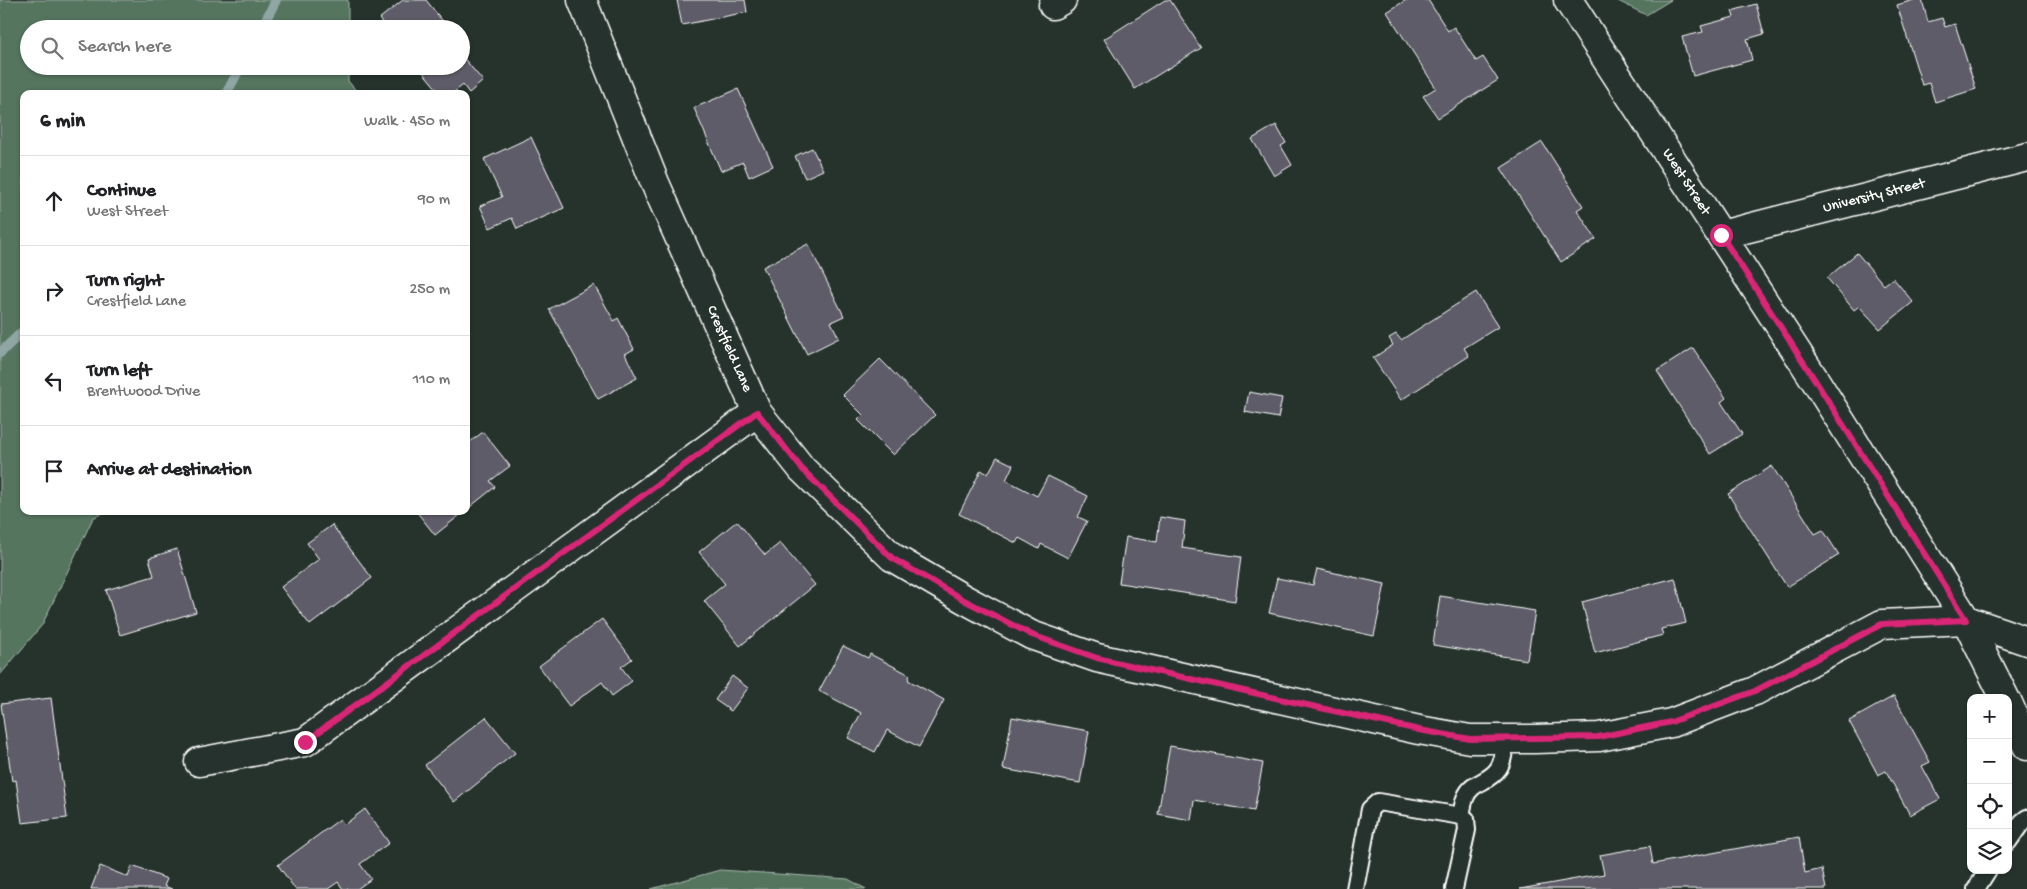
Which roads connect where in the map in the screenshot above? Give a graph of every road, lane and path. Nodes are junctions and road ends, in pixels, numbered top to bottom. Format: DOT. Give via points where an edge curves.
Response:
graph roads {
  1 [pos="582,0"];
  2 [pos="1568,0"];
  3 [pos="2027,157"];
  4 [pos="1721,235"];
  5 [pos="757,412"];
  6 [pos="1966,620"];
  7 [pos="2027,641"];
  8 [pos="2003,694"];
  9 [pos="2012,713"];
  10 [pos="1505,739"];
  11 [pos="2027,746"];
  12 [pos="199,762"];
  13 [pos="1460,816"];
  14 [pos="2027,818"];
  15 [pos="2012,836"];
  16 [pos="1985,874"];
  17 [pos="1355,889"];
  18 [pos="1454,889"];
  19 [pos="1976,889"];
  1 -- 5 [label="street, Crestfield Lane" via="655,183"];
  2 -- 4 [label="street, West Street"];
  3 -- 4 [label="street, University Street"];
  4 -- 6 [label="street, West Street"];
  5 -- 10 [label="street, Crestfield Lane" via="802,469 892,558 1032,635 1097,658 1409,727 1470,739"];
  5 -- 12 [label="street" via="305,742"];
  6 -- 7 [label="street"];
  6 -- 8 [label="street, West Street"];
  6 -- 10 [label="street, Crestfield Lane" via="1882,624 1755,691 1671,722 1598,737"];
  9 -- 11 [label="street"];
  10 -- 13 [label="lane" via="1498,770 1468,792"];
  13 -- 17 [label="lane" via="1385,802 1373,804"];
  13 -- 18 [label="lane" via="1466,819 1467,830"];
  14 -- 15 [label="lane"];
  16 -- 19 [label="lane"];
}
